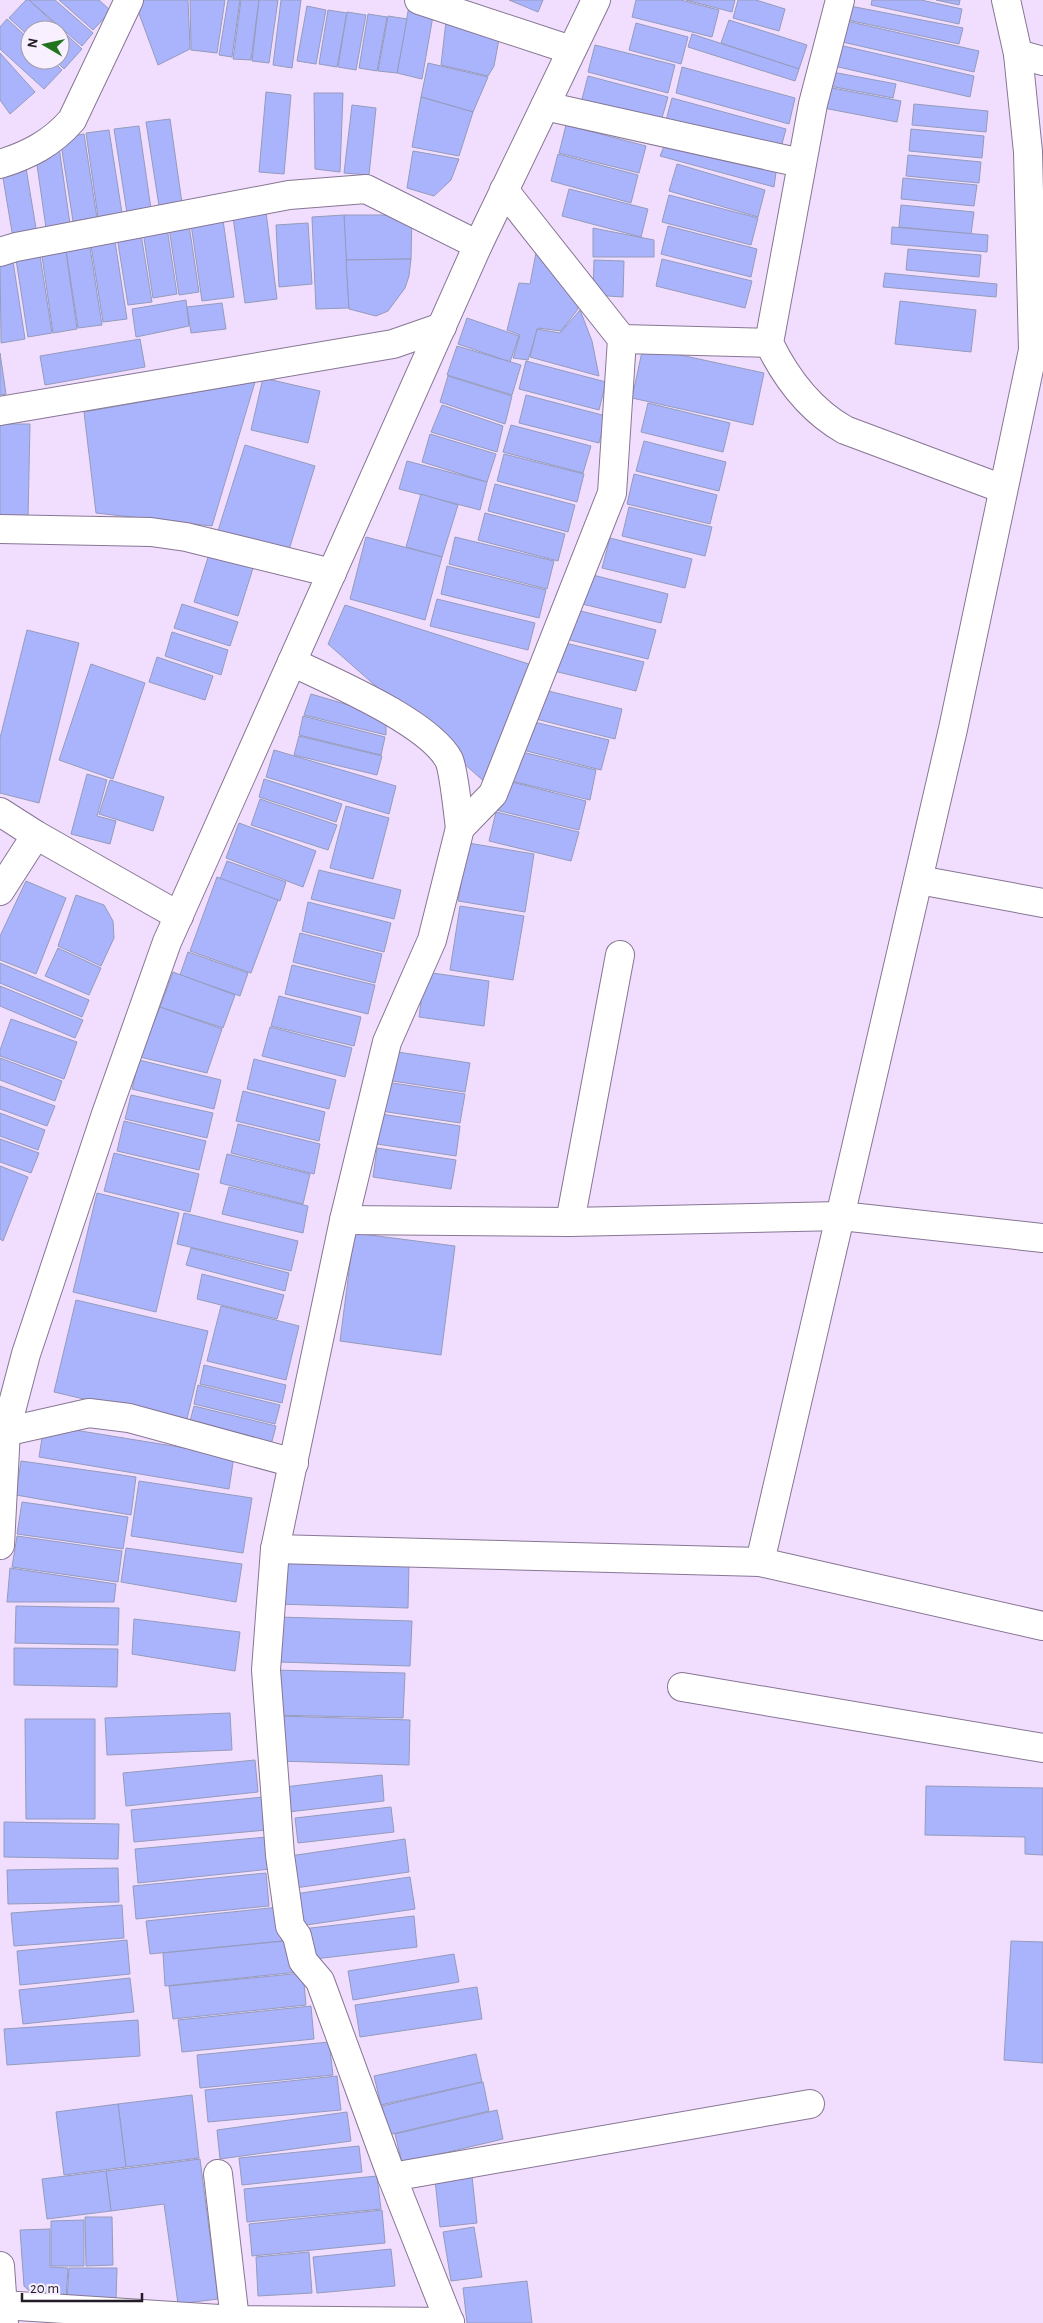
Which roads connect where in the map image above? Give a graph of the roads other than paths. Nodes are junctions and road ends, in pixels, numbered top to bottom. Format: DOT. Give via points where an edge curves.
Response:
graph roads {
  1 [pos="129,0"];
  2 [pos="418,0"];
  3 [pos="596,0"];
  4 [pos="840,0"];
  5 [pos="1006,0"];
  6 [pos="571,50"];
  7 [pos="1031,57"];
  8 [pos="545,106"];
  9 [pos="801,163"];
  10 [pos="0,164"];
  11 [pos="504,190"];
  12 [pos="478,245"];
  13 [pos="0,252"];
  14 [pos="442,327"];
  15 [pos="622,339"];
  16 [pos="768,344"];
  17 [pos="1038,352"];
  18 [pos="0,411"];
  19 [pos="1003,489"];
  20 [pos="0,529"];
  21 [pos="332,573"];
  22 [pos="292,662"];
  23 [pos="0,812"];
  24 [pos="460,828"];
  25 [pos="36,835"];
  26 [pos="919,880"];
  27 [pos="0,891"];
  28 [pos="1043,903"];
  29 [pos="179,916"];
  30 [pos="620,955"];
  31 [pos="841,1216"];
  32 [pos="344,1220"];
  33 [pos="570,1222"];
  34 [pos="1043,1238"];
  35 [pos="3,1431"];
  36 [pos="294,1463"];
  37 [pos="0,1545"];
  38 [pos="275,1549"];
  39 [pos="760,1562"];
  40 [pos="1043,1626"];
  41 [pos="682,1687"];
  42 [pos="1043,1748"];
  43 [pos="810,2104"];
  44 [pos="218,2174"];
  45 [pos="392,2177"];
  46 [pos="0,2266"];
  47 [pos="3,2314"];
  48 [pos="235,2320"];
  49 [pos="450,2323"];
  1 -- 10 [label="street" via="72,120 58,136 41,147"];
  2 -- 6 [label="street"];
  3 -- 6 [label="street"];
  4 -- 9 [label="street"];
  5 -- 7 [label="street"];
  6 -- 8 [label="street"];
  7 -- 17 [label="street" via="1028,152"];
  8 -- 9 [label="street"];
  8 -- 11 [label="street"];
  9 -- 16 [label="street"];
  11 -- 12 [label="street"];
  11 -- 15 [label="street"];
  12 -- 13 [label="street" via="366,189 289,195"];
  12 -- 14 [label="street"];
  14 -- 18 [label="street" via="393,344"];
  14 -- 21 [label="street"];
  15 -- 16 [label="street"];
  15 -- 24 [label="street" via="612,493 493,794"];
  16 -- 19 [label="street" via="788,379 826,419 845,430"];
  17 -- 19 [label="street"];
  19 -- 26 [label="street"];
  20 -- 21 [label="street" via="151,532 186,537"];
  21 -- 22 [label="street"];
  22 -- 24 [label="street" via="394,713 437,746 449,761"];
  22 -- 29 [label="street"];
  23 -- 25 [label="street"];
  24 -- 32 [label="street" via="432,940 387,1042"];
  25 -- 27 [label="street"];
  25 -- 29 [label="street"];
  26 -- 28 [label="street"];
  26 -- 31 [label="street"];
  29 -- 35 [label="street" via="103,1123"];
  30 -- 33 [label="street"];
  31 -- 33 [label="street"];
  31 -- 34 [label="street"];
  31 -- 39 [label="street"];
  32 -- 33 [label="street"];
  32 -- 36 [label="street"];
  35 -- 36 [label="street" via="89,1413 108,1414"];
  35 -- 37 [label="street"];
  36 -- 38 [label="street"];
  38 -- 39 [label="street"];
  38 -- 45 [label="street" via="266,1670 278,1837 290,1926 297,1936 303,1961 320,1981"];
  39 -- 40 [label="street"];
  41 -- 42 [label="street"];
  43 -- 45 [label="street"];
  44 -- 48 [label="street"];
  45 -- 49 [label="street"];
  46 -- 47 [label="street"];
  47 -- 48 [label="street"];
  48 -- 49 [label="street"];
}
